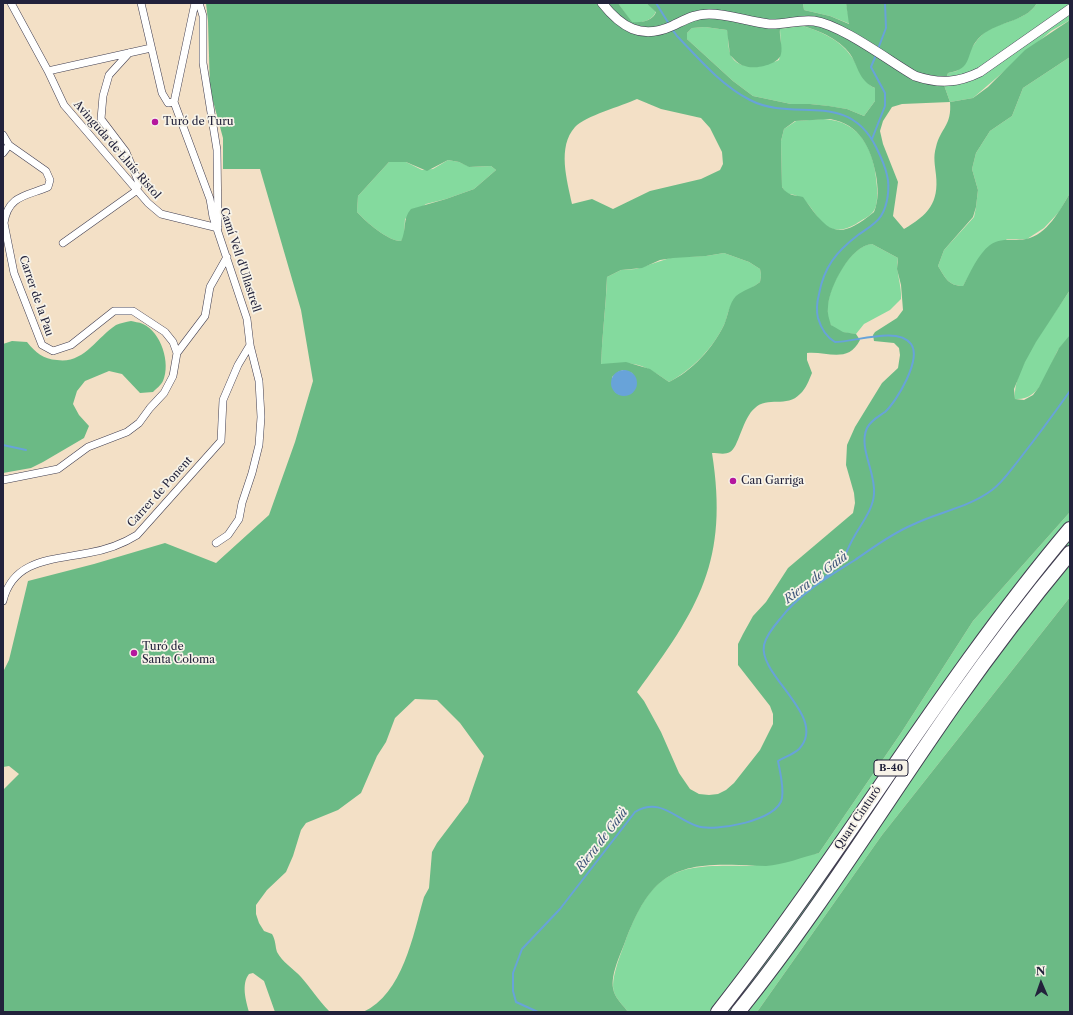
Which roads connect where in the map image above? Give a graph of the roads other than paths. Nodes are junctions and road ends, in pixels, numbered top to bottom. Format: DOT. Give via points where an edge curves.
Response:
graph roads {
  1 [pos="11,3"];
  2 [pos="141,3"];
  3 [pos="195,3"];
  4 [pos="199,3"];
  5 [pos="602,3"];
  6 [pos="1070,9"];
  7 [pos="151,48"];
  8 [pos="129,53"];
  9 [pos="48,71"];
  10 [pos="174,102"];
  11 [pos="3,135"];
  12 [pos="9,145"];
  13 [pos="3,153"];
  14 [pos="136,191"];
  15 [pos="218,228"];
  16 [pos="63,243"];
  17 [pos="227,257"];
  18 [pos="250,345"];
  19 [pos="177,353"];
  20 [pos="3,480"];
  21 [pos="1070,529"];
  22 [pos="216,543"];
  23 [pos="1070,553"];
  24 [pos="3,600"];
  25 [pos="718,1012"];
  26 [pos="738,1012"];
  1 -- 9 [label="street, Avinguda de Lluís Ristol"];
  2 -- 7 [label="street"];
  3 -- 10 [label="street"];
  4 -- 15 [label="street" via="203,16 203,63 217,150"];
  5 -- 6 [label="street" via="622,24 640,32 659,31 688,17 709,14 770,24 794,21 825,24 840,30 915,76 936,82 952,82 980,72"];
  7 -- 8 [label="street"];
  7 -- 10 [label="street" via="165,99 168,103"];
  8 -- 9 [label="street"];
  8 -- 14 [label="street" via="109,75 100,119 126,152 139,182"];
  9 -- 14 [label="street, Avinguda de Lluís Ristol" via="64,106"];
  10 -- 15 [label="street, Camí Vell d'Ullastrell" via="210,199"];
  11 -- 12 [label="street, Carrer de la Pau"];
  12 -- 13 [label="street"];
  12 -- 19 [label="street, Carrer de la Pau" via="46,171 50,180 48,187 24,195 13,202 5,215 4,223 14,273 42,345 53,351 71,345 114,312 133,311 165,332"];
  14 -- 15 [label="street, Avinguda de Lluís Ristol" via="161,214"];
  14 -- 16 [label="street"];
  15 -- 17 [label="street, Camí Vell d'Ullastrell"];
  17 -- 18 [label="street, Camí Vell d'Ullastrell" via="247,319"];
  17 -- 19 [label="street" via="210,287 205,316"];
  18 -- 22 [label="street, Camí Vell d'Ullastrell" via="259,381 261,417 258,445 239,519 228,535"];
  18 -- 24 [label="street, Carrer de Ponent" via="223,400 220,441 137,535 122,544 28,566 6,588"];
  19 -- 20 [label="street" via="173,376 164,393 139,423 127,432 88,447 58,469"];
  21 -- 25 [label="highway, Quart Cinturó / B-40" via="1002,612 797,906"];
  23 -- 26 [label="highway, Quart Cinturó / B-40" via="1019,616 960,696 818,905"];
}
